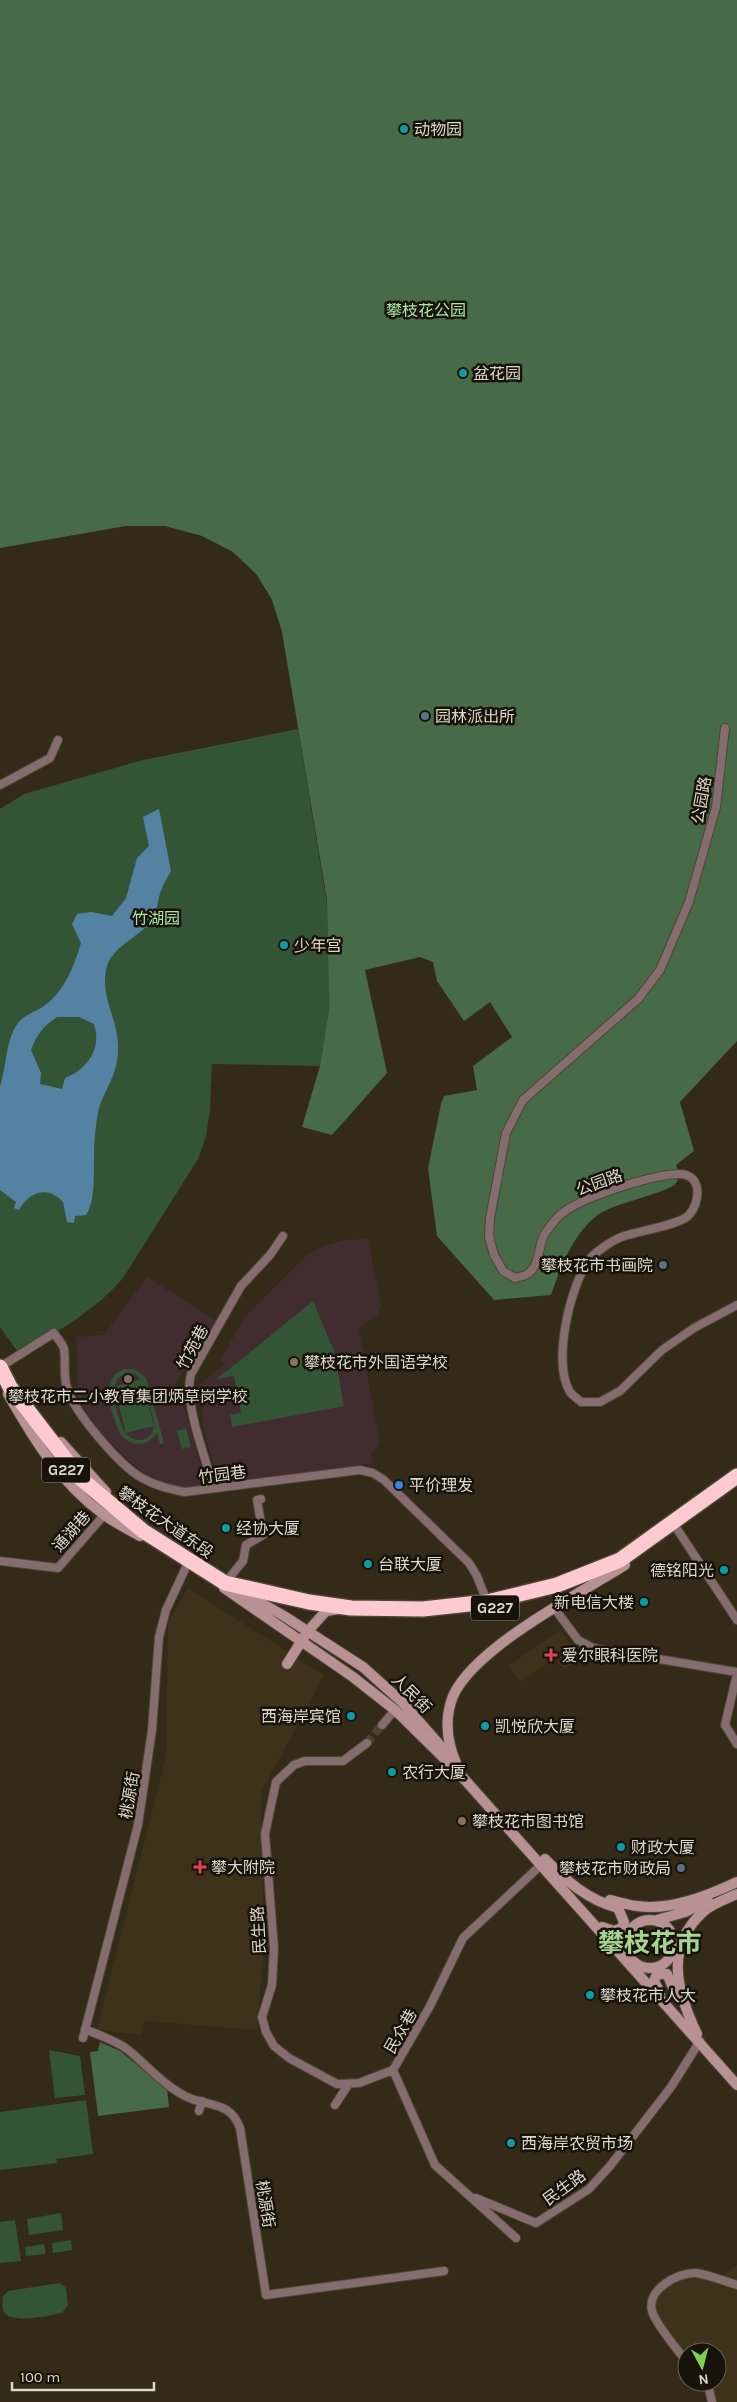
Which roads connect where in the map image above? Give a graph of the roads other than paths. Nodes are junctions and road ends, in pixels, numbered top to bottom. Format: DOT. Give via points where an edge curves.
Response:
graph roads {
  1 [pos="725,728"];
  2 [pos="58,740"];
  3 [pos="0,785"];
  4 [pos="283,1236"];
  5 [pos="737,1305"];
  6 [pos="0,1367"];
  7 [pos="6,1386"];
  8 [pos="737,1476"];
  9 [pos="737,1487"];
  10 [pos="214,1488"];
  11 [pos="261,1499"];
  12 [pos="104,1515"];
  13 [pos="677,1529"];
  14 [pos="142,1533"];
  15 [pos="0,1561"];
  16 [pos="187,1564"];
  17 [pos="625,1565"];
  18 [pos="224,1586"];
  19 [pos="245,1594"];
  20 [pos="487,1602"];
  21 [pos="351,1608"];
  22 [pos="555,1608"];
  23 [pos="326,1611"];
  24 [pos="737,1620"];
  25 [pos="308,1631"];
  26 [pos="302,1640"];
  27 [pos="287,1664"];
  28 [pos="737,1673"];
  29 [pos="395,1710"];
  30 [pos="382,1725"];
  31 [pos="368,1743"];
  32 [pos="737,1744"];
  33 [pos="456,1763"];
  34 [pos="545,1863"];
  35 [pos="737,1883"];
  36 [pos="576,1886"];
  37 [pos="737,1894"];
  38 [pos="637,1906"];
  39 [pos="657,1920"];
  40 [pos="602,1926"];
  41 [pos="682,1938"];
  42 [pos="672,1954"];
  43 [pos="632,1961"];
  44 [pos="679,1984"];
  45 [pos="664,2000"];
  46 [pos="676,2015"];
  47 [pos="690,2020"];
  48 [pos="85,2029"];
  49 [pos="83,2038"];
  50 [pos="700,2041"];
  51 [pos="393,2070"];
  52 [pos="348,2085"];
  53 [pos="737,2085"];
  54 [pos="202,2101"];
  55 [pos="335,2105"];
  56 [pos="199,2111"];
  57 [pos="472,2196"];
  58 [pos="516,2238"];
  59 [pos="444,2271"];
  60 [pos="737,2285"];
  61 [pos="677,2348"];
  1 -- 5 [label="street, 公园路" via="716,807 690,902 660,970 638,999 523,1100 506,1133 490,1218 490,1237 494,1255 503,1271 515,1278 528,1275 536,1265 544,1236 554,1222 581,1201 662,1175 683,1174 695,1183 698,1194 696,1207 686,1218 618,1238 590,1259 574,1286 563,1338 564,1371 570,1391 581,1402 600,1402 620,1391 662,1350"];
  2 -- 3 [label="street" via="50,758"];
  4 -- 10 [label="street, 竹苑巷" via="241,1286 191,1374 188,1385 192,1408"];
  6 -- 7 [label="highway, 攀枝花大道东段 / G227"];
  6 -- 10 [label="street, 竹园巷" via="54,1333 64,1348 66,1386 72,1400 98,1437 118,1458 140,1477 161,1488 185,1492"];
  7 -- 12 [label="street, G227" via="39,1448 70,1485"];
  7 -- 14 [label="highway, 攀枝花大道东段 / G227" via="80,1478"];
  8 -- 20 [label="highway, G227" via="620,1560 557,1585"];
  9 -- 13 [label="highway, G227"];
  10 -- 20 [label="street, 竹园巷" via="360,1470 374,1472 469,1563"];
  11 -- 18 [label="street" via="257,1500 263,1535 246,1546 243,1562"];
  12 -- 14 [label="street, G227"];
  12 -- 15 [label="street, 通湖巷" via="58,1568"];
  13 -- 17 [label="highway, G227"];
  13 -- 24 [label="street"];
  14 -- 16 [label="highway, 攀枝花大道东段 / G227"];
  14 -- 18 [label="highway, 攀枝花大道东段 / G227"];
  16 -- 18 [label="highway, 攀枝花大道东段 / G227"];
  16 -- 48 [label="street, 桃源街" via="166,1610 159,1637 152,1730 138,1824"];
  17 -- 22 [label="street"];
  17 -- 23 [label="highway, G227" via="593,1582 560,1592 459,1615 389,1617"];
  18 -- 19 [label="highway, G227"];
  18 -- 21 [label="highway, G227"];
  18 -- 26 [label="street, 人民街"];
  19 -- 23 [label="highway, G227"];
  19 -- 25 [label="street, 人民街"];
  20 -- 21 [label="highway, G227" via="423,1610"];
  21 -- 23 [label="street"];
  22 -- 28 [label="street" via="578,1640 593,1648"];
  22 -- 33 [label="street" via="486,1657 463,1681 454,1696 447,1726"];
  23 -- 25 [label="street"];
  25 -- 26 [label="street"];
  25 -- 33 [label="street, 人民街" via="363,1667 402,1702"];
  26 -- 27 [label="street"];
  26 -- 29 [label="street, 人民街"];
  28 -- 32 [label="street" via="725,1724"];
  29 -- 30 [label="street"];
  29 -- 34 [label="street, 人民街"];
  31 -- 52 [label="street, 民生路" via="343,1761 305,1761 294,1766 276,1782 265,1834 274,1948 272,1985 262,2017 266,2032 274,2046 289,2058 337,2084"];
  33 -- 34 [label="street, 人民街"];
  34 -- 36 [label="street"];
  34 -- 40 [label="street"];
  34 -- 46 [label="street"];
  34 -- 51 [label="street, 民众巷" via="463,1938 430,2006"];
  35 -- 38 [label="street" via="694,1899"];
  35 -- 39 [label="street" via="698,1907"];
  36 -- 38 [label="street" via="606,1899"];
  36 -- 40 [label="street" via="599,1903 618,1908 624,1922 622,1928 614,1931"];
  37 -- 41 [label="street" via="704,1910"];
  38 -- 39 [label="street"];
  39 -- 42 [label="street" via="674,1936"];
  39 -- 43 [label="street" via="640,1921 628,1932 626,1947"];
  40 -- 43 [label="street"];
  41 -- 42 [label="street"];
  41 -- 44 [label="street" via="678,1957"];
  42 -- 43 [label="street" via="660,1966 653,1968 645,1968"];
  42 -- 44 [label="street"];
  43 -- 45 [label="street"];
  44 -- 47 [label="street"];
  45 -- 46 [label="street"];
  45 -- 47 [label="street" via="654,1982 662,1973 667,1974"];
  46 -- 50 [label="street"];
  47 -- 50 [label="street"];
  48 -- 49 [label="street, 桃源街"];
  48 -- 54 [label="street, 桃源街" via="125,2048 176,2091"];
  50 -- 53 [label="street"];
  50 -- 57 [label="street, 民生路" via="671,2087 588,2190 536,2223"];
  51 -- 52 [label="street"];
  51 -- 57 [label="street, 民众巷" via="435,2164"];
  52 -- 55 [label="street"];
  54 -- 56 [label="street"];
  54 -- 59 [label="street, 桃源街" via="228,2109 240,2128 266,2295"];
  57 -- 58 [label="street, 民众巷"];
  60 -- 61 [label="street" via="694,2273 684,2274 654,2294 652,2313"];
}
